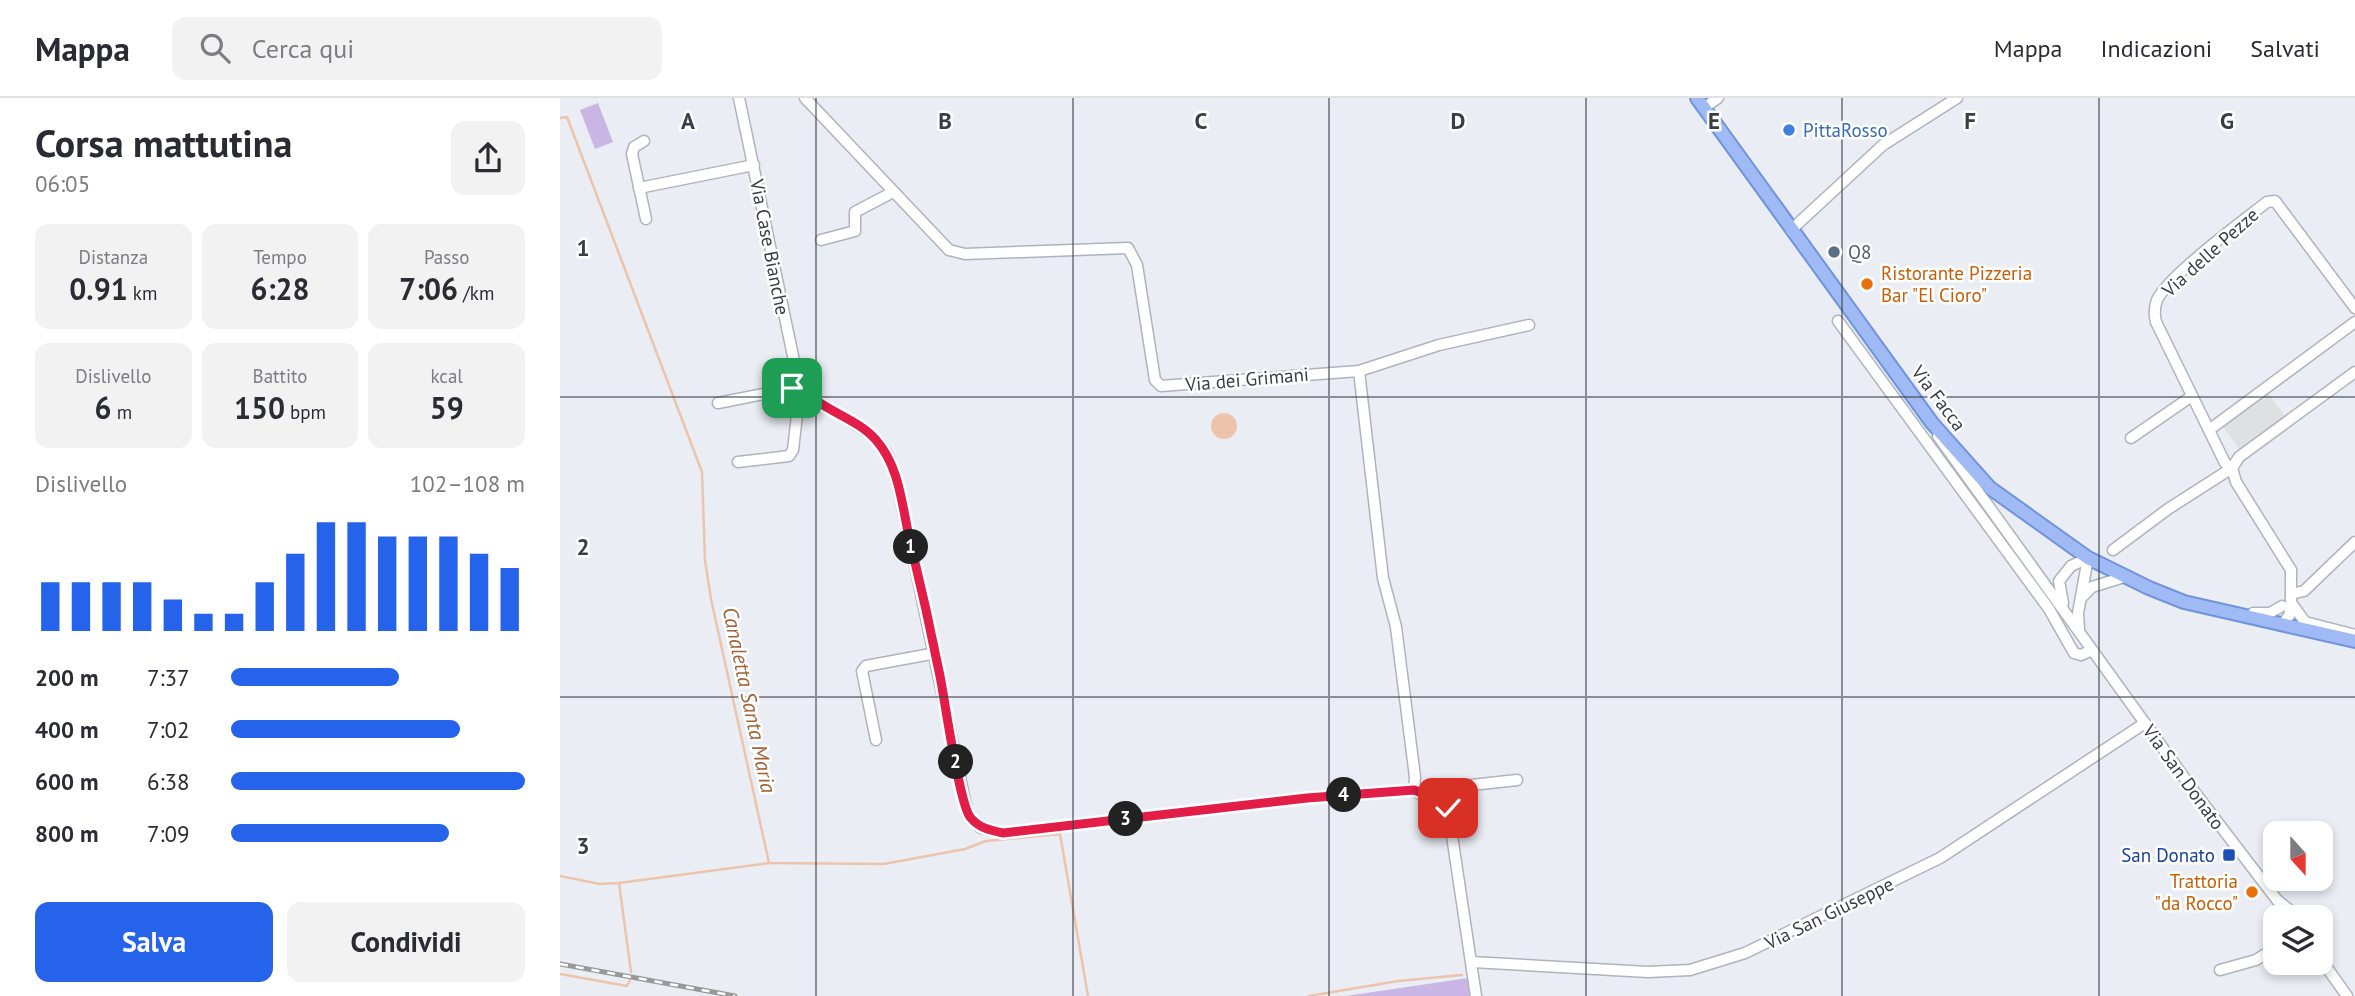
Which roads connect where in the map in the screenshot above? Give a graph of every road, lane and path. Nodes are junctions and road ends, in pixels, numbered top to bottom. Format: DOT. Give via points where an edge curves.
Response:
graph roads {
  1 [pos="739,98"];
  2 [pos="805,98"];
  3 [pos="1718,98"];
  4 [pos="1957,98"];
  5 [pos="1701,103"];
  6 [pos="644,141"];
  7 [pos="754,165"];
  8 [pos="639,188"];
  9 [pos="894,192"];
  10 [pos="646,219"];
  11 [pos="1791,229"];
  12 [pos="821,240"];
  13 [pos="2355,308"];
  14 [pos="1838,321"];
  15 [pos="2355,322"];
  16 [pos="1529,325"];
  17 [pos="1359,371"];
  18 [pos="2355,372"];
  19 [pos="800,384"];
  20 [pos="807,393"];
  21 [pos="2193,396"];
  22 [pos="718,403"];
  23 [pos="1932,423"];
  24 [pos="2209,430"];
  25 [pos="2131,438"];
  26 [pos="738,462"];
  27 [pos="2232,468"];
  28 [pos="2355,542"];
  29 [pos="2113,550"];
  30 [pos="2088,558"];
  31 [pos="2124,576"];
  32 [pos="2080,598"];
  33 [pos="2288,601"];
  34 [pos="2203,606"];
  35 [pos="2065,611"];
  36 [pos="2281,624"];
  37 [pos="2079,629"];
  38 [pos="2355,635"];
  39 [pos="2355,641"];
  40 [pos="2092,650"];
  41 [pos="936,653"];
  42 [pos="2145,723"];
  43 [pos="876,740"];
  44 [pos="1517,780"];
  45 [pos="1444,788"];
  46 [pos="1418,792"];
  47 [pos="1447,817"];
  48 [pos="2283,905"];
  49 [pos="2263,956"];
  50 [pos="1472,962"];
  51 [pos="2220,971"];
  52 [pos="2332,975"];
  53 [pos="1476,996"];
  54 [pos="2347,996"];
  1 -- 7 [label="street, Via Case Bianche"];
  2 -- 9 [label="street, Via dei Grimani"];
  3 -- 5 [label="street"];
  4 -- 11 [label="street" via="1883,145"];
  5 -- 11 [label="main road, Via Facca"];
  6 -- 8 [label="street" via="632,154"];
  7 -- 8 [label="street"];
  7 -- 19 [label="street, Via Case Bianche"];
  8 -- 10 [label="street"];
  9 -- 12 [label="street" via="855,212 855,231"];
  9 -- 17 [label="street, Via dei Grimani" via="949,250 965,254 1128,248 1137,265 1155,380 1161,386"];
  11 -- 23 [label="main road, Via Facca"];
  13 -- 21 [label="street, Via delle Pezze" via="2281,205 2267,202 2216,242 2158,299 2156,321"];
  14 -- 40 [label="street" via="2049,609 2074,653"];
  15 -- 24 [label="street"];
  16 -- 17 [label="street" via="1439,345"];
  17 -- 46 [label="street" via="1382,578 1396,627"];
  18 -- 27 [label="street" via="2239,457"];
  19 -- 20 [label="street, Via Case Bianche"];
  19 -- 22 [label="street"];
  20 -- 26 [label="street" via="798,406 789,456"];
  20 -- 41 [label="street, Via Case Bianche" via="853,421 888,455"];
  21 -- 24 [label="street, Via delle Pezze"];
  21 -- 25 [label="street"];
  23 -- 30 [label="main road, Via Facca" via="1990,488"];
  23 -- 35 [label="street, Via San Donato"];
  24 -- 27 [label="street, Via delle Pezze"];
  27 -- 29 [label="street"];
  27 -- 33 [label="street, Via delle Pezze" via="2236,482 2289,564"];
  28 -- 33 [label="street"];
  30 -- 31 [label="main road, Via Facca"];
  30 -- 32 [label="street"];
  30 -- 35 [label="street" via="2071,566 2059,581"];
  31 -- 32 [label="street" via="2092,587"];
  31 -- 34 [label="main road, Via Facca"];
  32 -- 37 [label="street"];
  33 -- 34 [label="street" via="2263,614"];
  33 -- 36 [label="street, Via delle Pezze"];
  33 -- 38 [label="street" via="2305,622"];
  34 -- 36 [label="main road, Via Facca"];
  35 -- 37 [label="street, Via San Donato"];
  36 -- 39 [label="main road, Via Facca"];
  37 -- 40 [label="street, Via San Donato"];
  40 -- 42 [label="street, Via San Donato"];
  41 -- 43 [label="street" via="866,666 862,671"];
  41 -- 46 [label="street, Via Case Bianche" via="968,815 981,828 1003,833 1307,798"];
  42 -- 48 [label="street, Via San Donato"];
  42 -- 50 [label="street, Via San Giuseppe" via="1940,859 1745,953 1690,970 1648,972"];
  44 -- 45 [label="street, Via Case Bianche"];
  45 -- 46 [label="street, Via Case Bianche"];
  45 -- 47 [label="street"];
  46 -- 47 [label="street"];
  47 -- 50 [label="street"];
  49 -- 51 [label="street"];
  50 -- 53 [label="street"];
  52 -- 54 [label="street"];
}
